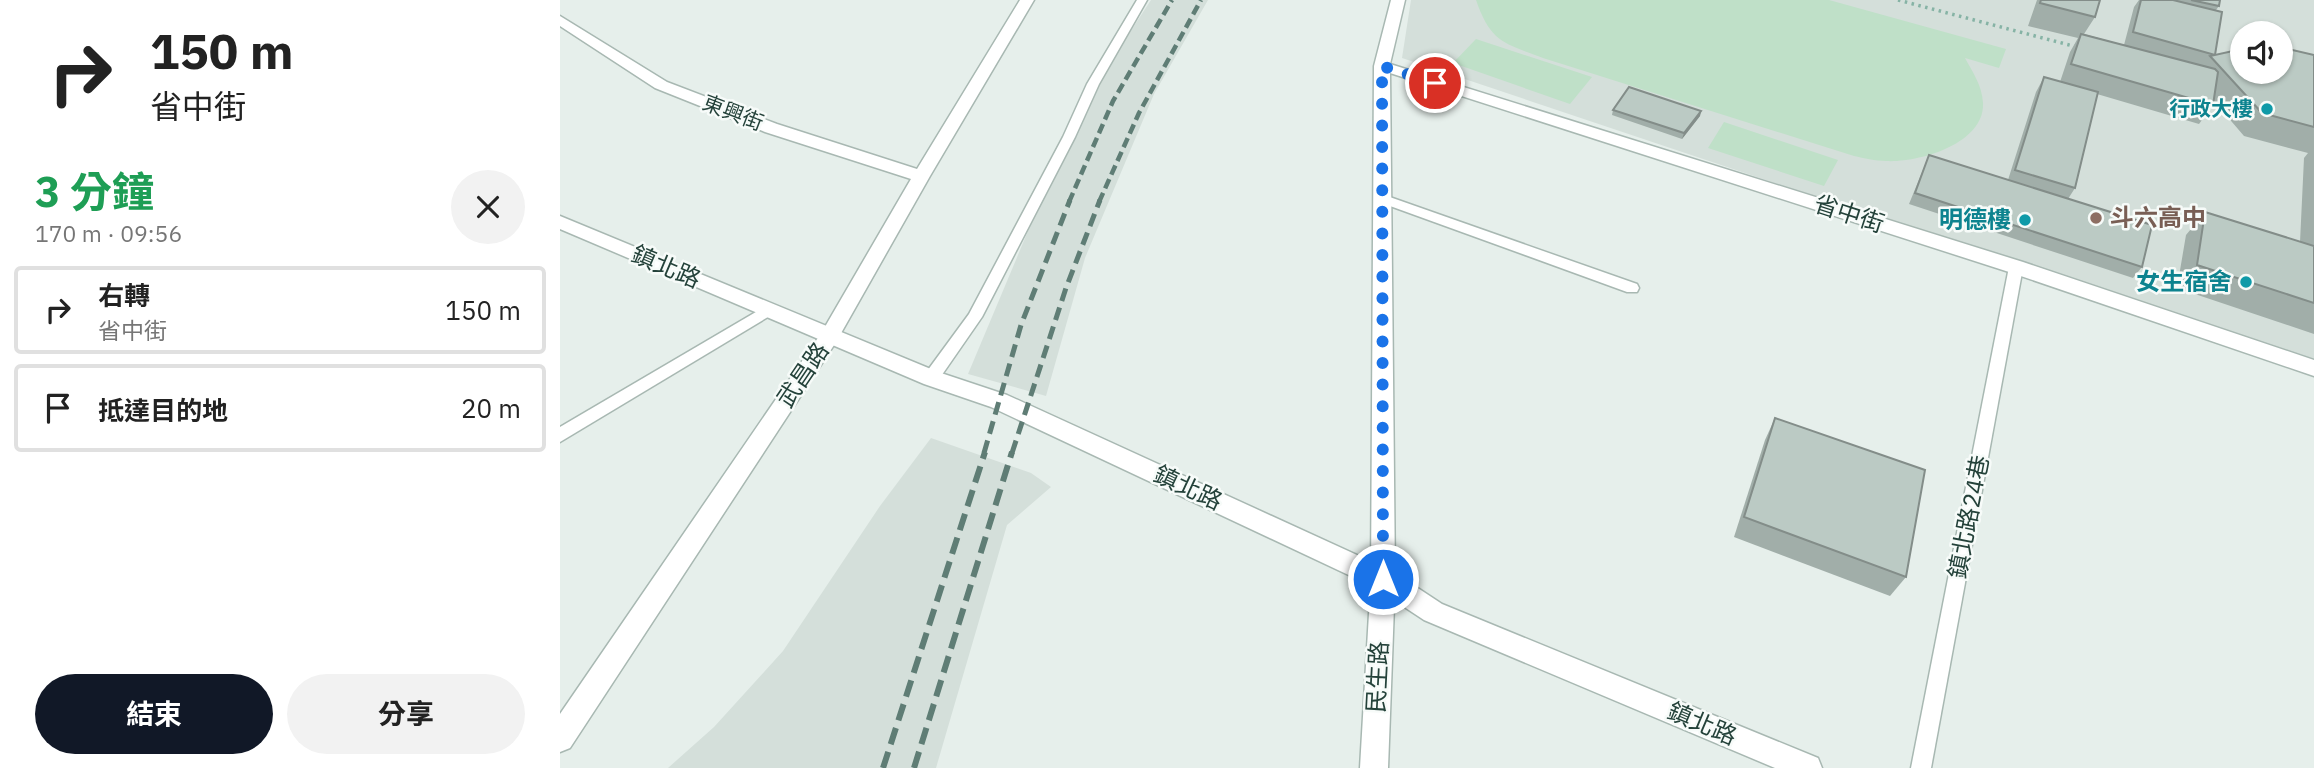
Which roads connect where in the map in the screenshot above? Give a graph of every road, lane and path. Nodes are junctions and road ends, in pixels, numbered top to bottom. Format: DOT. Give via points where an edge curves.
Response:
graph roads {
  1 [pos="1027,0"];
  2 [pos="1142,0"];
  3 [pos="1398,0"];
  4 [pos="1898,0"];
  5 [pos="560,20"];
  6 [pos="2087,50"];
  7 [pos="1382,66"];
  8 [pos="921,176"];
  9 [pos="1384,199"];
  10 [pos="560,222"];
  11 [pos="2016,267"];
  12 [pos="1632,288"];
  13 [pos="768,310"];
  14 [pos="829,337"];
  15 [pos="2314,368"];
  16 [pos="931,378"];
  17 [pos="560,435"];
  18 [pos="1383,579"];
  19 [pos="560,738"];
  20 [pos="1374,768"];
  21 [pos="1808,768"];
  22 [pos="1921,768"];
  1 -- 8 [label="street, 武昌路"];
  2 -- 16 [label="lane" via="1093,84 975,317"];
  3 -- 7 [label="street, 民生路"];
  4 -- 6 [label="path"];
  5 -- 8 [label="street, 東興街" via="661,85 771,128"];
  7 -- 9 [label="street, 民生路"];
  7 -- 11 [label="street, 省中街"];
  8 -- 14 [label="street, 武昌路"];
  9 -- 12 [label="lane"];
  9 -- 18 [label="street, 民生路"];
  10 -- 13 [label="street, 鎮北路"];
  11 -- 15 [label="street, 省中街"];
  11 -- 22 [label="lane, 鎮北路24巷"];
  13 -- 14 [label="street, 鎮北路"];
  13 -- 17 [label="lane"];
  14 -- 16 [label="street, 鎮北路"];
  14 -- 19 [label="street, 武昌路"];
  16 -- 18 [label="street, 鎮北路" via="999,401"];
  18 -- 20 [label="street, 民生路"];
  18 -- 21 [label="street, 鎮北路" via="1433,612"];
}
